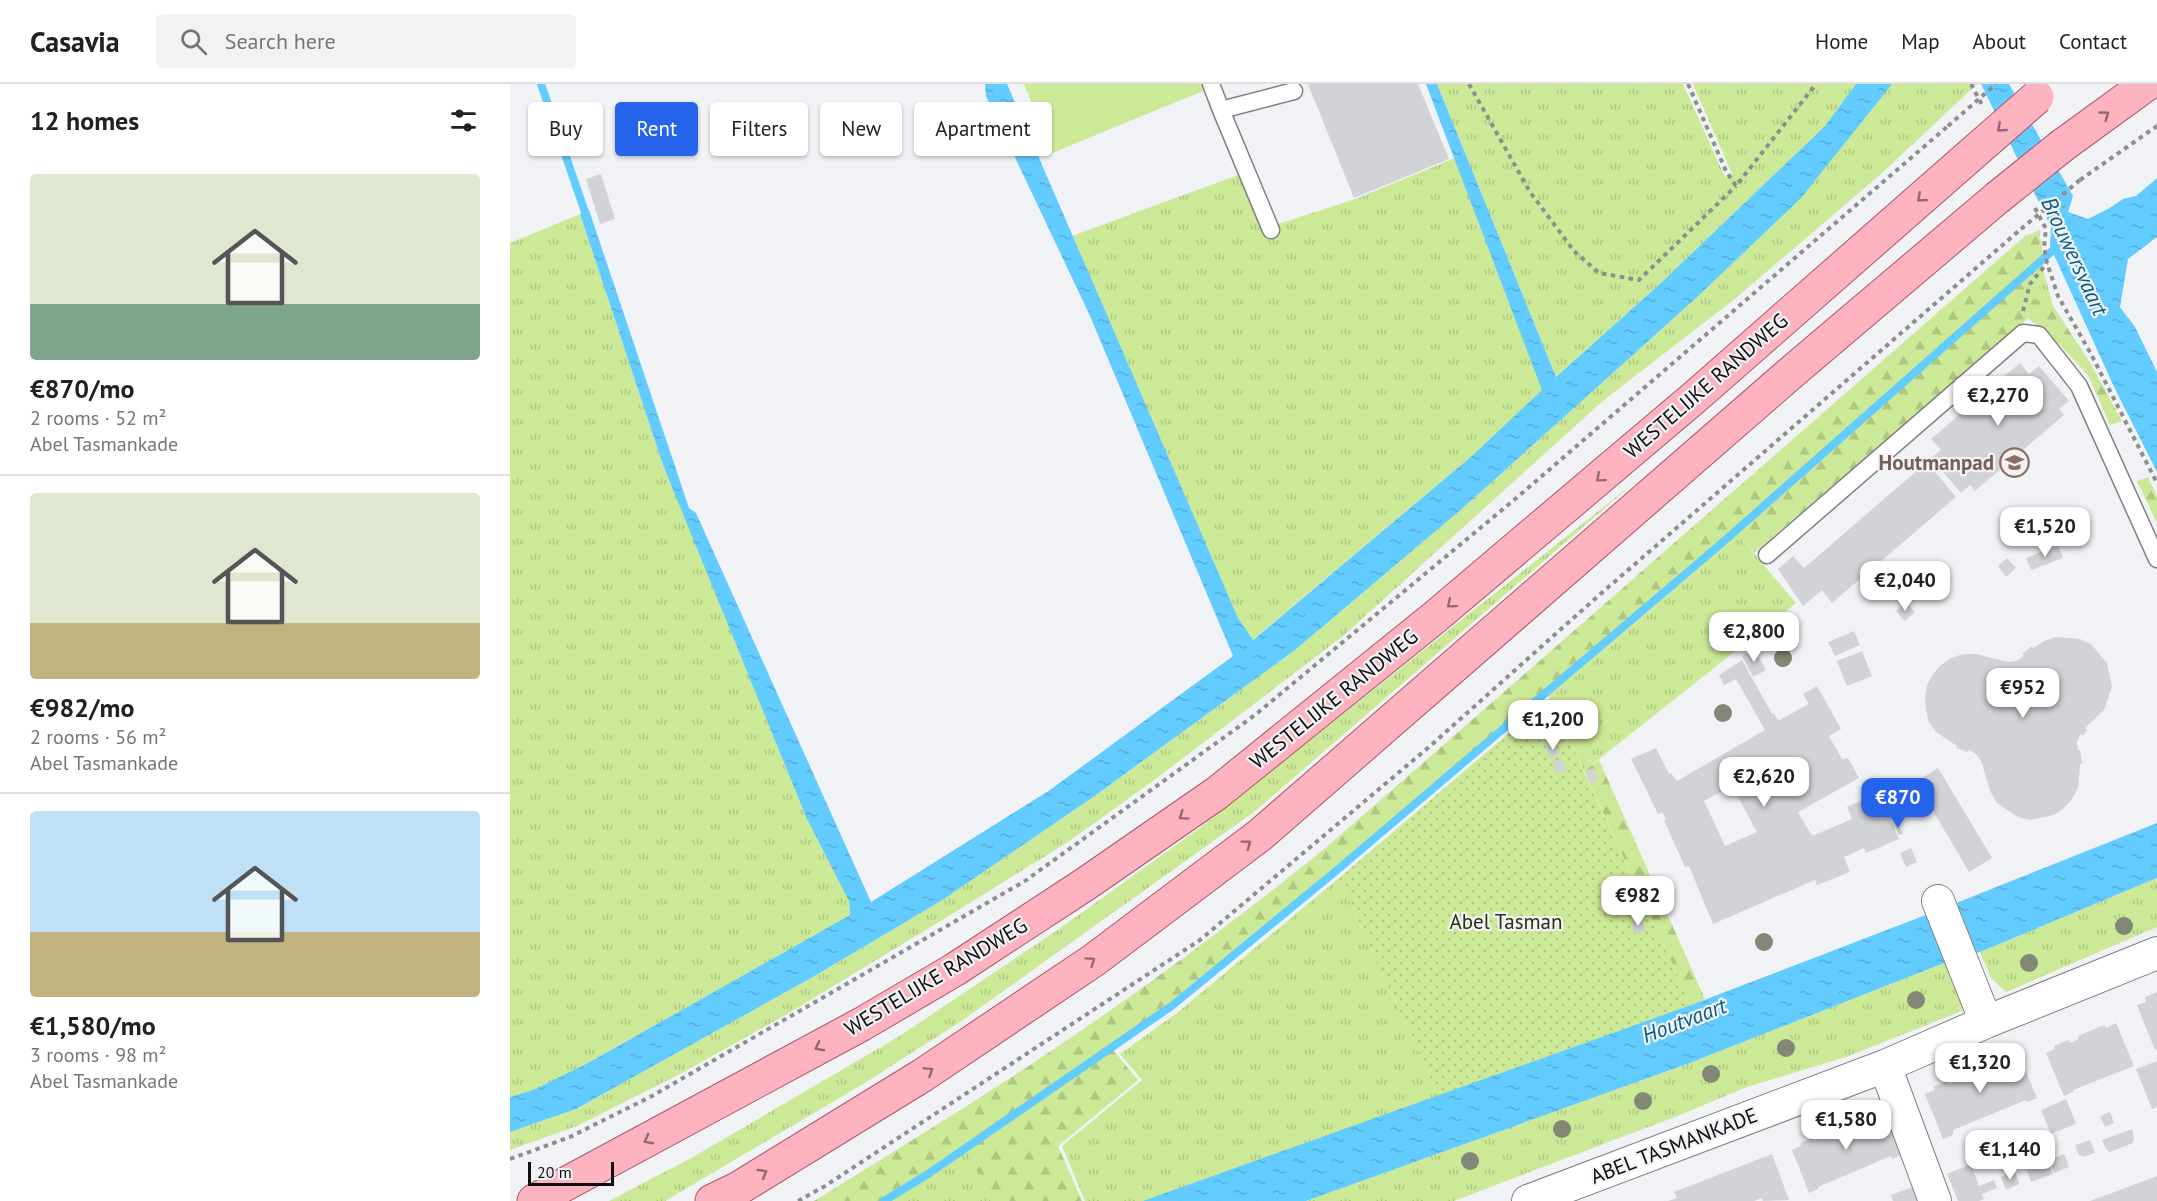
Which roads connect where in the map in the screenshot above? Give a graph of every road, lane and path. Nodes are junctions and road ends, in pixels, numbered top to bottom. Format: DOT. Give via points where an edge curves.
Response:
graph roads {
  1 [pos="1211,84"];
  2 [pos="1469,84"];
  3 [pos="1688,84"];
  4 [pos="1816,84"];
  5 [pos="1996,84"];
  6 [pos="2147,84"];
  7 [pos="1294,91"];
  8 [pos="2046,91"];
  9 [pos="1221,110"];
  10 [pos="2157,126"];
  11 [pos="1736,186"];
  12 [pos="2021,229"];
  13 [pos="2046,229"];
  14 [pos="1272,230"];
  15 [pos="2047,263"];
  16 [pos="2023,333"];
  17 [pos="2157,483"];
  18 [pos="1767,555"];
  19 [pos="2157,559"];
  20 [pos="1938,901"];
  21 [pos="2157,953"];
  22 [pos="1986,1022"];
  23 [pos="1885,1066"];
  24 [pos="510,1159"];
  25 [pos="534,1201"];
  26 [pos="712,1201"];
  27 [pos="1528,1201"];
  28 [pos="1935,1201"];
  1 -- 9 [label="lane"];
  2 -- 11 [label="path" via="1530,192 1574,251 1599,273 1639,280"];
  3 -- 11 [label="path"];
  4 -- 11 [label="path"];
  5 -- 24 [label="path, bridge" via="1514,500 1255,715 1034,874 652,1096 570,1137"];
  26 -- 6 [label="main road, one-way, bridge" via="923,1075 1094,960 1260,835 1793,370 1997,198"];
  7 -- 9 [label="lane"];
  8 -- 25 [label="main road, WESTELIJKE RANDWEG, one-way, bridge" via="1462,595 1217,793 954,970"];
  9 -- 14 [label="lane"];
  10 -- 12 [label="path, bridge" via="2080,180"];
  13 -- 15 [label="path"];
  15 -- 16 [label="path" via="2030,284"];
  15 -- 17 [label="path" via="2058,296"];
  16 -- 18 [label="lane"];
  16 -- 19 [label="lane" via="2039,335 2079,386"];
  20 -- 22 [label="street"];
  21 -- 22 [label="street, ABEL TASMANKADE"];
  22 -- 23 [label="street, ABEL TASMANKADE"];
  23 -- 27 [label="street, ABEL TASMANKADE"];
  23 -- 28 [label="street"];
}
